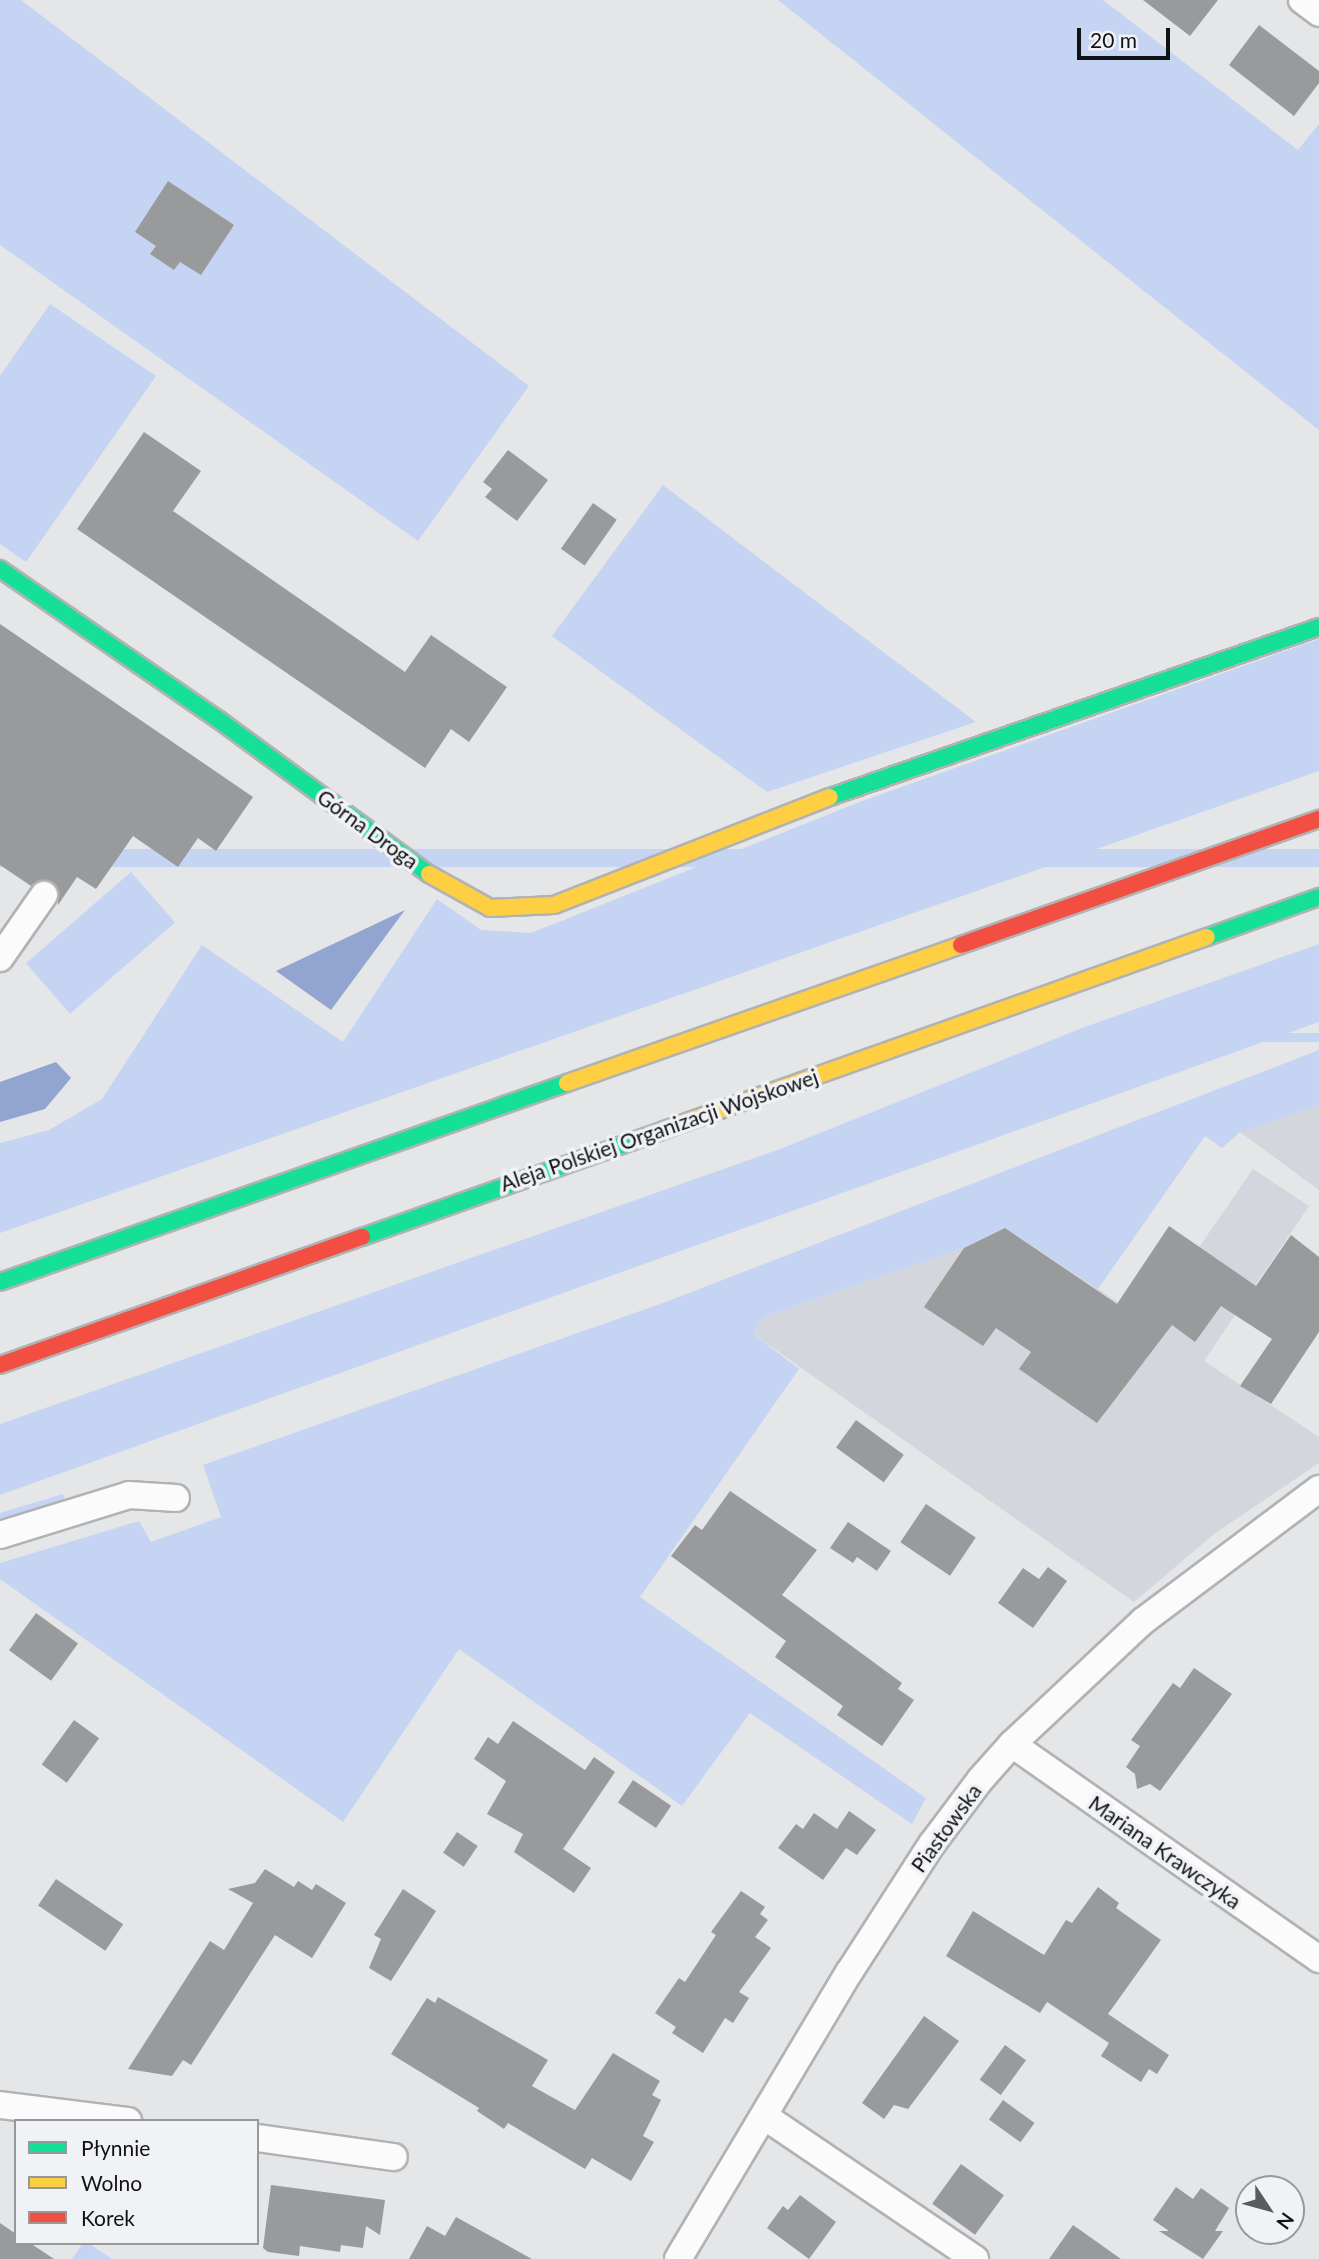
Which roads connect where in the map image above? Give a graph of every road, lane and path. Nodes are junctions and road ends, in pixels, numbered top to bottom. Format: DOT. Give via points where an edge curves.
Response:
graph roads {
  1 [pos="1302,0"];
  2 [pos="1319,13"];
  3 [pos="0,569"];
  4 [pos="1319,626"];
  5 [pos="1319,819"];
  6 [pos="44,895"];
  7 [pos="1319,897"];
  8 [pos="0,958"];
  9 [pos="0,1282"];
  10 [pos="0,1365"];
  11 [pos="1319,1489"];
  12 [pos="176,1498"];
  13 [pos="0,1535"];
  14 [pos="1012,1744"];
  15 [pos="1319,1959"];
  16 [pos="0,2105"];
  17 [pos="764,2116"];
  18 [pos="112,2119"];
  19 [pos="259,2138"];
  20 [pos="394,2157"];
  21 [pos="678,2259"];
  22 [pos="975,2259"];
  1 -- 2 [label="street"];
  3 -- 4 [label="main road, Górna Droga" via="219,720 450,889 490,908 532,910 777,815"];
  5 -- 9 [label="main road"];
  6 -- 8 [label="street"];
  7 -- 10 [label="main road, Aleja Polskiej Organizacji Wojskowej"];
  11 -- 14 [label="street, Piastowska" via="1143,1621"];
  12 -- 13 [label="street" via="130,1495"];
  14 -- 15 [label="street, Mariana Krawczyka"];
  14 -- 17 [label="street, Piastowska" via="932,1844"];
  16 -- 18 [label="street"];
  17 -- 21 [label="street, Piastowska"];
  17 -- 22 [label="street"];
  19 -- 20 [label="street"];
}
